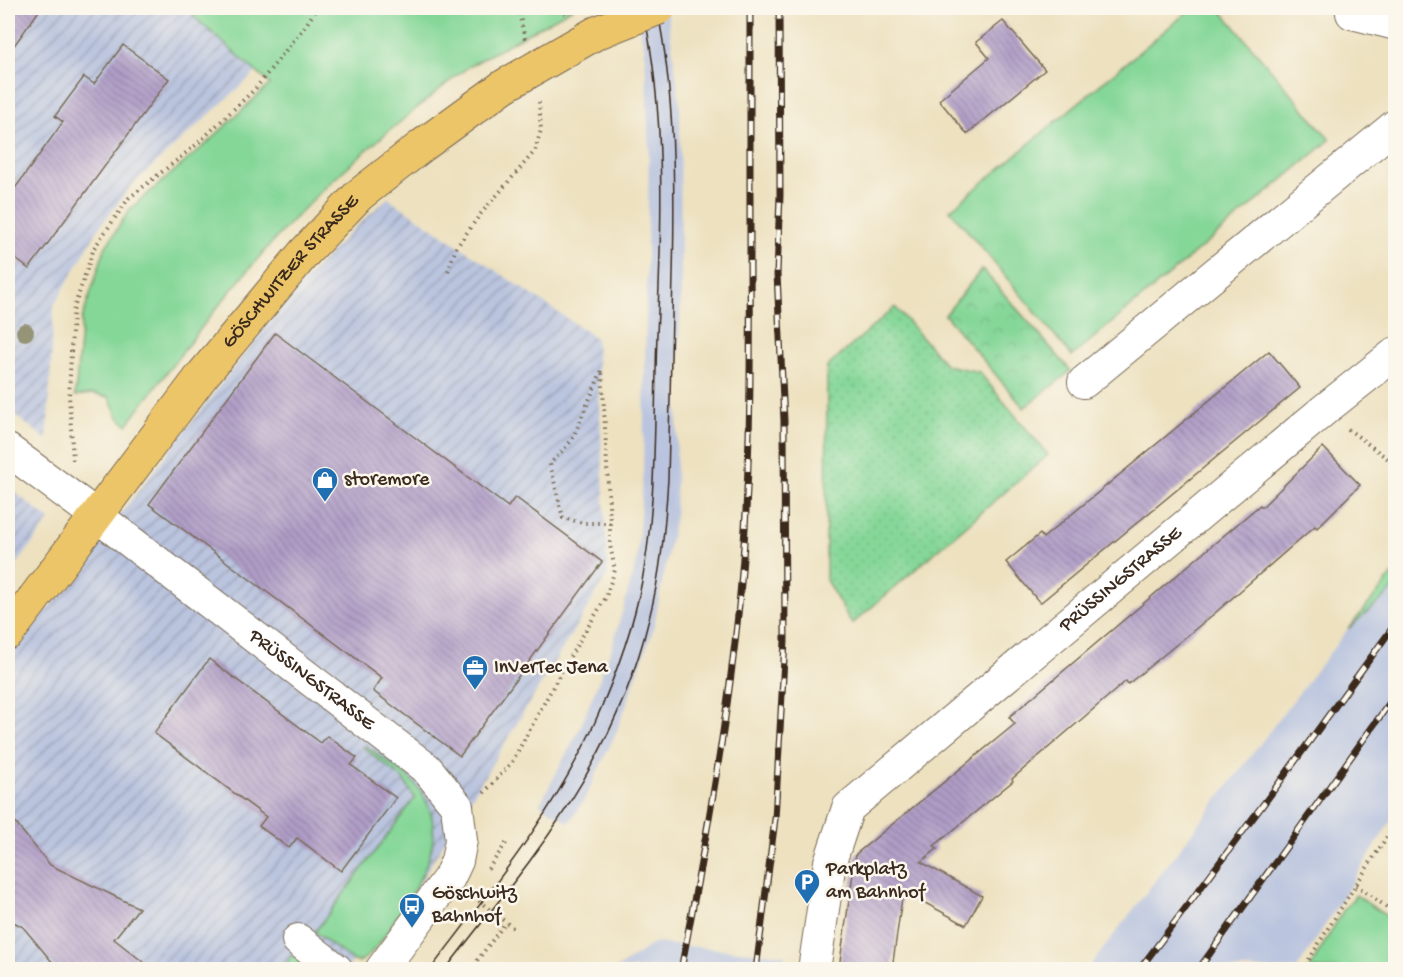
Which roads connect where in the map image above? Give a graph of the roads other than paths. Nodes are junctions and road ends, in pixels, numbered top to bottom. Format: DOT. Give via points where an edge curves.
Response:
graph roads {
  1 [pos="659,8"];
  2 [pos="1352,13"];
  3 [pos="1395,24"];
  4 [pos="1395,125"];
  5 [pos="1395,353"];
  6 [pos="1084,382"];
  7 [pos="8,450"];
  8 [pos="97,516"];
  9 [pos="8,633"];
  10 [pos="298,940"];
  11 [pos="337,969"];
  12 [pos="381,969"];
  13 [pos="814,969"];
  1 -- 8 [label="main road, GÖSCHWITZER STRASSE, bridge" via="596,33 504,86 359,195 304,252 201,377"];
  2 -- 3 [label="street"];
  4 -- 6 [label="street"];
  5 -- 13 [label="street, PRÜSSINGSTRASSE" via="849,808 830,862"];
  7 -- 8 [label="street, PRÜSSINGSTRASSE"];
  8 -- 9 [label="main road, GÖSCHWITZER STRASSE"];
  8 -- 12 [label="street, PRÜSSINGSTRASSE" via="427,769 457,806 461,840 457,861 449,878"];
  10 -- 11 [label="street"];
}
